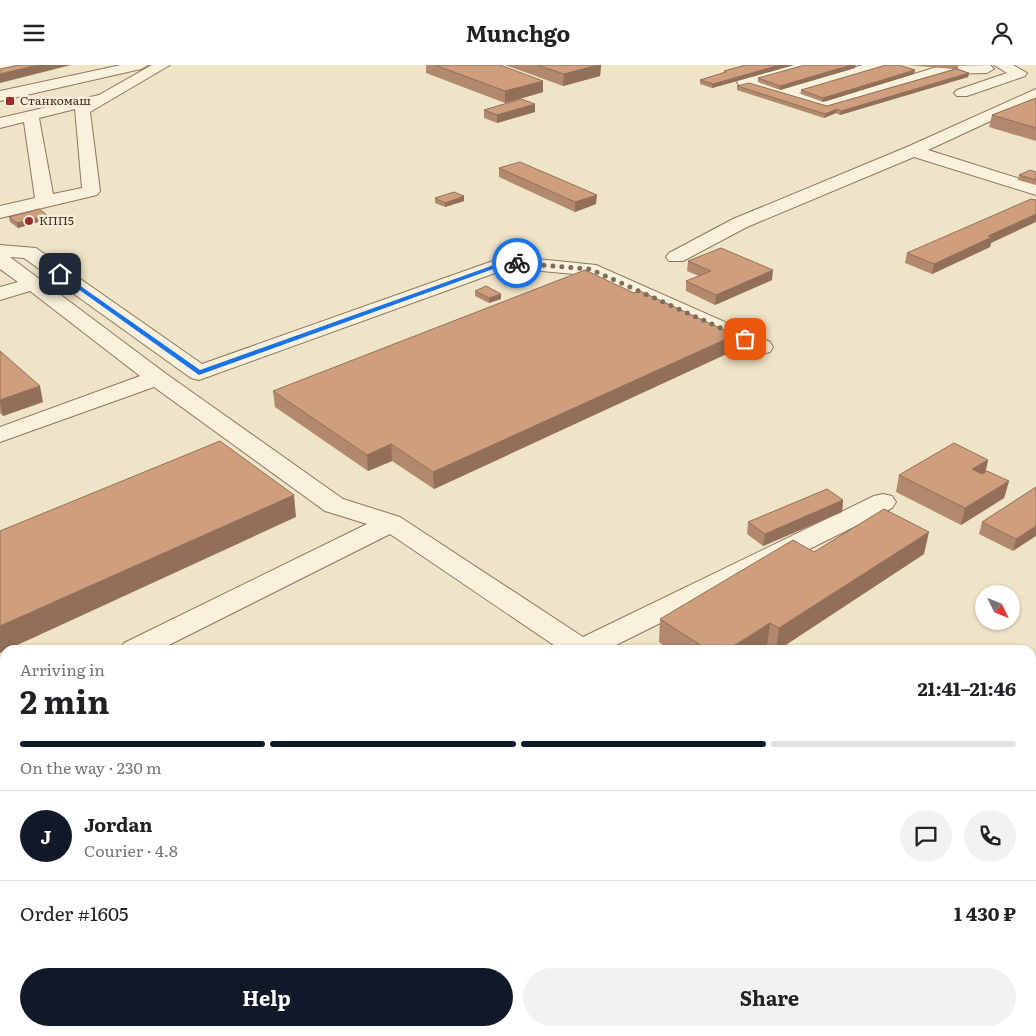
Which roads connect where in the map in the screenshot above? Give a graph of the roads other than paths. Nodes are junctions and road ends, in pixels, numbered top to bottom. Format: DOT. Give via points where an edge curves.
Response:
graph roads {
  1 [pos="11,65"];
  2 [pos="141,65"];
  3 [pos="163,65"];
  4 [pos="805,65"];
  5 [pos="874,65"];
  6 [pos="879,65"];
  7 [pos="976,65"];
  8 [pos="1001,65"];
  9 [pos="0,67"];
  10 [pos="28,67"];
  11 [pos="940,70"];
  12 [pos="1020,73"];
  13 [pos="0,74"];
  14 [pos="1036,74"];
  15 [pos="783,93"];
  16 [pos="962,93"];
  17 [pos="1036,94"];
  18 [pos="0,97"];
  19 [pos="102,99"];
  20 [pos="32,115"];
  21 [pos="0,123"];
  22 [pos="913,151"];
  23 [pos="1036,190"];
  24 [pos="44,202"];
  25 [pos="1,209"];
  26 [pos="0,251"];
  27 [pos="676,257"];
  28 [pos="0,259"];
  29 [pos="33,284"];
  30 [pos="0,294"];
  31 [pos="762,347"];
  32 [pos="157,378"];
  33 [pos="0,435"];
  34 [pos="883,502"];
  35 [pos="391,523"];
  36 [pos="145,645"];
  37 [pos="574,645"];
  38 [pos="591,645"];
  1 -- 9 [label="street"];
  2 -- 18 [label="street"];
  3 -- 19 [label="street"];
  4 -- 15 [label="street" via="744,82"];
  5 -- 6 [label="street"];
  6 -- 11 [label="street"];
  6 -- 15 [label="street"];
  7 -- 11 [label="street" via="987,69"];
  8 -- 12 [label="street"];
  10 -- 13 [label="street"];
  11 -- 15 [label="street" via="826,106"];
  12 -- 14 [label="street"];
  12 -- 16 [label="street"];
  17 -- 22 [label="street"];
  19 -- 20 [label="street"];
  19 -- 24 [label="street" via="82,110 91,191"];
  20 -- 21 [label="street"];
  20 -- 24 [label="street"];
  22 -- 23 [label="street"];
  22 -- 27 [label="street" via="740,223"];
  24 -- 25 [label="street"];
  26 -- 31 [label="street" via="29,252 199,373 507,262 590,269"];
  28 -- 29 [label="street"];
  29 -- 30 [label="street"];
  29 -- 32 [label="street"];
  32 -- 33 [label="street"];
  32 -- 35 [label="street" via="334,505"];
  34 -- 38 [label="street"];
  35 -- 36 [label="street"];
  35 -- 37 [label="street"];
}
